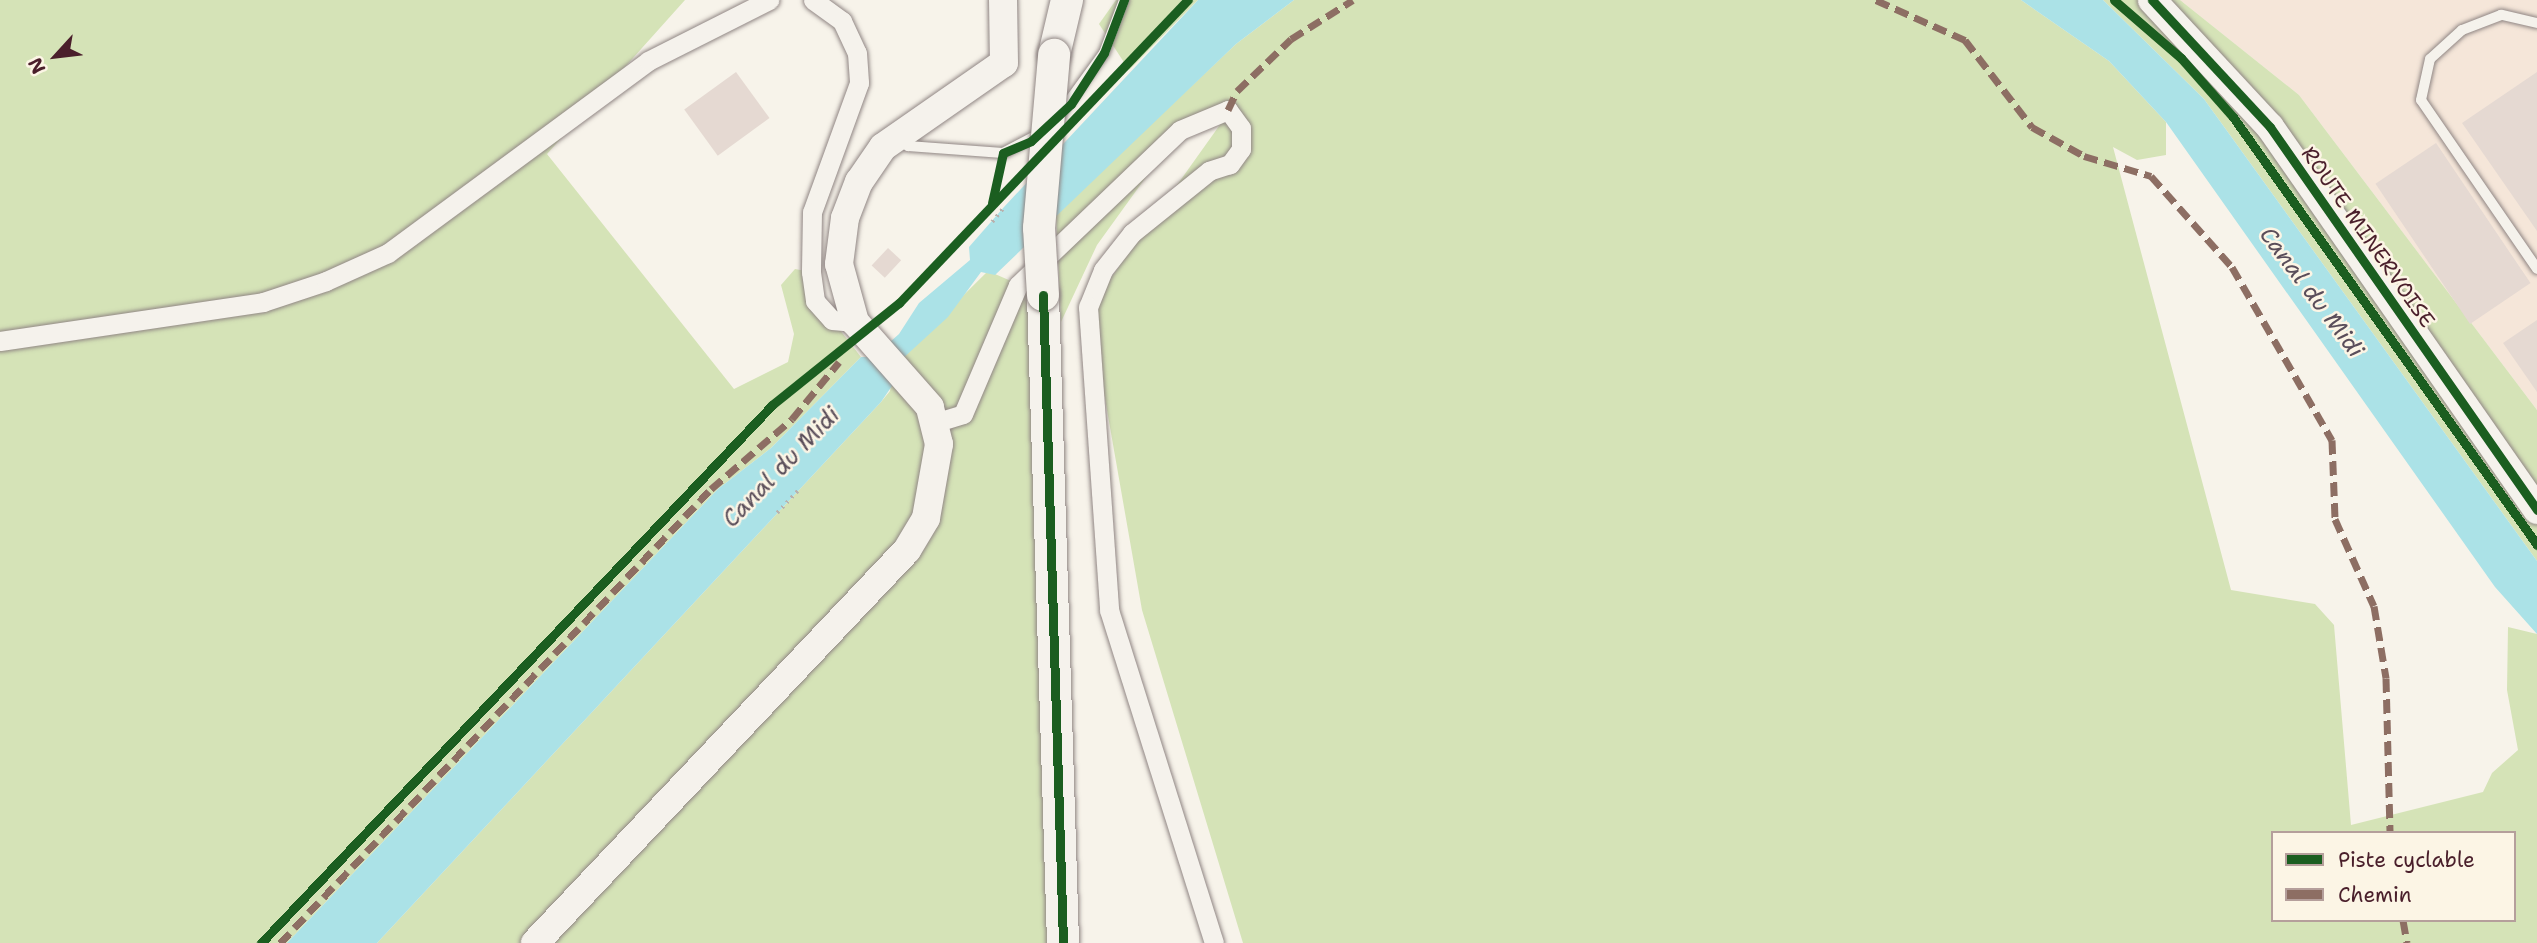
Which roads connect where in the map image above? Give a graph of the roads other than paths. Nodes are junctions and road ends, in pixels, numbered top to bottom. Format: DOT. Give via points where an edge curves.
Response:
graph roads {
  1 [pos="769,0"];
  2 [pos="813,0"];
  3 [pos="1003,0"];
  4 [pos="1124,0"];
  5 [pos="2152,0"];
  6 [pos="1066,2"];
  7 [pos="2537,23"];
  8 [pos="899,137"];
  9 [pos="2537,270"];
  10 [pos="862,330"];
  11 [pos="0,341"];
  12 [pos="934,423"];
  13 [pos="2537,510"];
  14 [pos="535,943"];
  15 [pos="1063,943"];
  16 [pos="1214,943"];
  1 -- 11 [label="street" via="649,61 388,253 326,281 263,302"];
  2 -- 10 [label="street" via="842,21 858,53 859,83 812,212 815,301 832,320"];
  3 -- 8 [label="street" via="1004,63"];
  4 -- 8 [label="lane" via="1089,78 1031,141 1003,153 979,154 908,146"];
  5 -- 13 [label="street, ROUTE MINERVOISE" via="2270,127"];
  6 -- 15 [label="main road, bridge" via="1054,55 1039,228"];
  7 -- 9 [label="lane" via="2501,15 2462,30 2430,59 2421,100"];
  8 -- 10 [label="street" via="883,146 859,182 845,218 839,264"];
  10 -- 12 [label="street" via="930,407"];
  12 -- 14 [label="street" via="937,482 926,518 907,550"];
  12 -- 16 [label="street" via="963,414 1018,285 1180,130 1228,110 1241,128 1241,149 1230,163 1209,171 1132,233 1103,270 1088,307 1109,610"];
}
